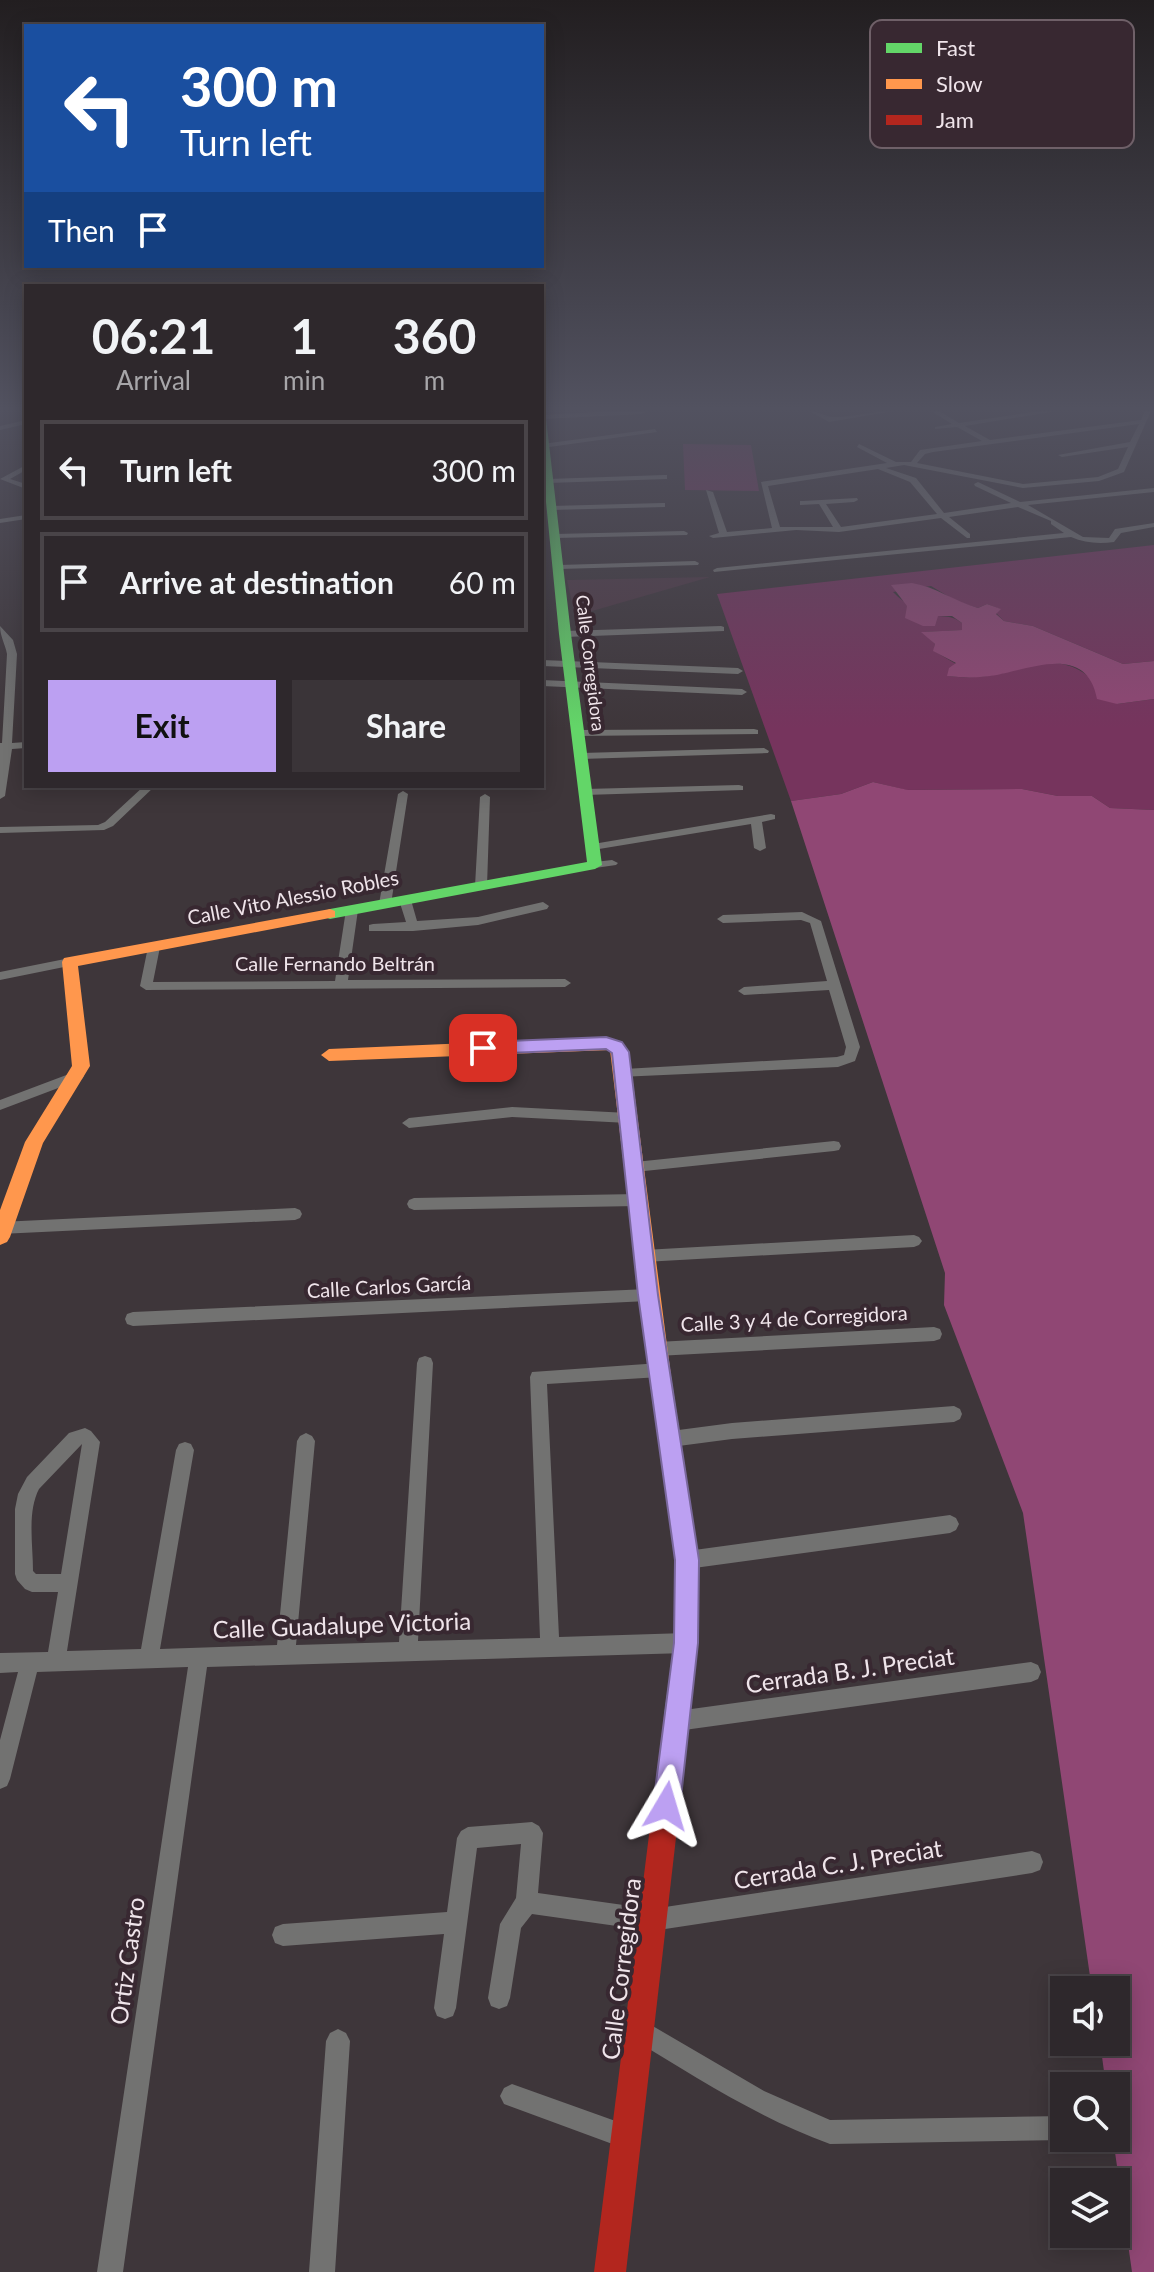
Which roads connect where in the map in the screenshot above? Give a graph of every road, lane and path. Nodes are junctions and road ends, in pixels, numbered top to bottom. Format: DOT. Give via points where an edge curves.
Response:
graph roads {
  1 [pos="24,517"];
  2 [pos="549,517"];
  3 [pos="718,517"];
  4 [pos="773,517"];
  5 [pos="831,517"];
  6 [pos="922,517"];
  7 [pos="945,517"];
  8 [pos="1045,517"];
  9 [pos="0,521"];
  10 [pos="1154,525"];
  11 [pos="777,530"];
  12 [pos="839,530"];
  13 [pos="684,533"];
  14 [pos="724,535"];
  15 [pos="1070,535"];
  16 [pos="713,536"];
  17 [pos="967,536"];
  18 [pos="551,540"];
  19 [pos="695,563"];
  20 [pos="559,567"];
  21 [pos="717,570"];
  22 [pos="0,629"];
  23 [pos="721,629"];
  24 [pos="565,634"];
  25 [pos="9,640"];
  26 [pos="544,663"];
  27 [pos="570,664"];
  28 [pos="738,671"];
  29 [pos="12,675"];
  30 [pos="24,679"];
  31 [pos="544,683"];
  32 [pos="572,685"];
  33 [pos="742,692"];
  34 [pos="754,732"];
  35 [pos="579,733"];
  36 [pos="24,745"];
  37 [pos="4,746"];
  38 [pos="764,751"];
  39 [pos="581,756"];
  40 [pos="148,788"];
  41 [pos="739,788"];
  42 [pos="585,792"];
  43 [pos="403,794"];
  44 [pos="0,796"];
  45 [pos="485,797"];
  46 [pos="771,817"];
  47 [pos="756,820"];
  48 [pos="0,830"];
  49 [pos="760,848"];
  50 [pos="600,858"];
  51 [pos="481,886"];
  52 [pos="405,900"];
  53 [pos="385,904"];
  54 [pos="543,906"];
  55 [pos="352,910"];
  56 [pos="723,919"];
  57 [pos="413,927"];
  58 [pos="373,928"];
  59 [pos="154,947"];
  60 [pos="0,962"];
  61 [pos="70,962"];
  62 [pos="3,975"];
  63 [pos="565,983"];
  64 [pos="341,984"];
  65 [pos="835,985"];
  66 [pos="744,991"];
  67 [pos="329,1055"];
  68 [pos="624,1074"];
  69 [pos="77,1076"];
  70 [pos="0,1105"];
  71 [pos="628,1118"];
  72 [pos="409,1123"];
  73 [pos="834,1146"];
  74 [pos="635,1167"];
  75 [pos="638,1200"];
  76 [pos="414,1204"];
  77 [pos="295,1214"];
  78 [pos="1,1231"];
  79 [pos="914,1241"];
  80 [pos="644,1256"];
  81 [pos="648,1295"];
  82 [pos="133,1319"];
  83 [pos="934,1334"];
  84 [pos="657,1349"];
  85 [pos="425,1363"];
  86 [pos="660,1370"];
  87 [pos="954,1414"];
  88 [pos="671,1439"];
  89 [pos="306,1441"];
  90 [pos="185,1450"];
  91 [pos="950,1524"];
  92 [pos="687,1560"];
  93 [pos="69,1583"];
  94 [pos="686,1643"];
  95 [pos="550,1646"];
  96 [pos="408,1650"];
  97 [pos="286,1654"];
  98 [pos="199,1657"];
  99 [pos="149,1658"];
  100 [pos="56,1661"];
  101 [pos="30,1662"];
  102 [pos="0,1663"];
  103 [pos="1031,1672"];
  104 [pos="677,1721"];
  105 [pos="0,1779"];
  106 [pos="1032,1862"];
  107 [pos="527,1902"];
  108 [pos="652,1920"];
  109 [pos="455,1922"];
  110 [pos="283,1935"];
  111 [pos="499,1998"];
  112 [pos="445,2008"];
  113 [pos="639,2029"];
  114 [pos="338,2041"];
  115 [pos="512,2096"];
  116 [pos="1050,2128"];
  117 [pos="626,2137"];
  118 [pos="110,2272"];
  119 [pos="322,2272"];
  120 [pos="610,2272"];
  1 -- 9 [label="street"];
  2 -- 18 [label="street, Calle Corregidora"];
  3 -- 14 [label="street"];
  4 -- 11 [label="street"];
  5 -- 12 [label="street"];
  6 -- 12 [label="street"];
  7 -- 17 [label="street"];
  8 -- 15 [label="street"];
  10 -- 15 [label="street" via="1118,531 1103,542"];
  11 -- 12 [label="street"];
  11 -- 14 [label="street"];
  13 -- 18 [label="street"];
  14 -- 16 [label="street"];
  15 -- 21 [label="street"];
  18 -- 20 [label="street, Calle Corregidora"];
  19 -- 20 [label="street"];
  20 -- 24 [label="street, Calle Corregidora"];
  22 -- 25 [label="street"];
  23 -- 24 [label="street"];
  24 -- 27 [label="street, Calle Corregidora"];
  25 -- 29 [label="street"];
  26 -- 27 [label="street"];
  27 -- 28 [label="street"];
  27 -- 32 [label="street, Calle Corregidora"];
  29 -- 30 [label="street"];
  29 -- 37 [label="street"];
  31 -- 32 [label="street"];
  32 -- 33 [label="street"];
  32 -- 35 [label="street, Calle Corregidora"];
  34 -- 35 [label="street"];
  35 -- 39 [label="street, Calle Corregidora"];
  36 -- 37 [label="street"];
  37 -- 44 [label="street"];
  38 -- 39 [label="street"];
  39 -- 42 [label="street, Calle Corregidora"];
  40 -- 48 [label="street" via="100,828"];
  41 -- 42 [label="street"];
  42 -- 50 [label="street, Calle Corregidora"];
  43 -- 53 [label="street"];
  45 -- 51 [label="street"];
  46 -- 47 [label="street"];
  47 -- 49 [label="street"];
  47 -- 50 [label="street"];
  50 -- 51 [label="street, Calle Vito Alessio Robles"];
  51 -- 52 [label="street, Calle Vito Alessio Robles"];
  52 -- 53 [label="street, Calle Vito Alessio Robles"];
  52 -- 57 [label="street"];
  53 -- 55 [label="street, Calle Vito Alessio Robles"];
  54 -- 57 [label="street" via="478,921"];
  55 -- 59 [label="street, Calle Vito Alessio Robles"];
  55 -- 64 [label="street"];
  56 -- 65 [label="street" via="802,916 815,921"];
  57 -- 58 [label="street"];
  59 -- 61 [label="street, Calle Vito Alessio Robles"];
  59 -- 64 [label="street, Calle Fernando Beltrán" via="146,986"];
  60 -- 62 [label="street"];
  61 -- 62 [label="street, Calle Vito Alessio Robles"];
  61 -- 69 [label="street" via="81,1066"];
  63 -- 64 [label="street, Calle Fernando Beltrán"];
  65 -- 66 [label="street"];
  65 -- 68 [label="street" via="853,1047 850,1058"];
  67 -- 68 [label="street, Calle Corregidora" via="606,1043 621,1052"];
  68 -- 71 [label="street, Calle Corregidora"];
  69 -- 70 [label="street"];
  69 -- 78 [label="street" via="34,1142"];
  71 -- 72 [label="street" via="512,1112"];
  71 -- 74 [label="street, Calle Corregidora"];
  73 -- 74 [label="street"];
  74 -- 75 [label="street, Calle Corregidora"];
  75 -- 76 [label="street"];
  75 -- 80 [label="street, Calle Corregidora"];
  77 -- 78 [label="street"];
  79 -- 80 [label="street"];
  80 -- 81 [label="street, Calle Corregidora"];
  81 -- 82 [label="street, Calle Carlos García"];
  81 -- 84 [label="street, Calle Corregidora"];
  83 -- 84 [label="street, Calle 3 y 4 de Corregidora"];
  84 -- 86 [label="street, Calle Corregidora"];
  85 -- 96 [label="street"];
  86 -- 88 [label="street, Calle Corregidora"];
  86 -- 95 [label="street" via="538,1377"];
  87 -- 88 [label="street"];
  88 -- 92 [label="street, Calle Corregidora"];
  89 -- 97 [label="street"];
  90 -- 99 [label="street"];
  91 -- 92 [label="street"];
  92 -- 94 [label="street, Calle Corregidora"];
  93 -- 93 [label="street" via="91,1442 85,1436 75,1438 33,1483 24,1509 24,1574 32,1583"];
  93 -- 100 [label="street"];
  94 -- 95 [label="street, Calle Guadalupe Victoria"];
  94 -- 104 [label="street, Calle Corregidora"];
  95 -- 96 [label="street, Calle Guadalupe Victoria"];
  96 -- 97 [label="street, Calle Guadalupe Victoria"];
  97 -- 98 [label="street, Calle Guadalupe Victoria"];
  98 -- 99 [label="street, Calle Guadalupe Victoria"];
  98 -- 118 [label="street, Ortiz Castro"];
  99 -- 100 [label="street, Calle Guadalupe Victoria"];
  100 -- 101 [label="street, Calle Guadalupe Victoria"];
  101 -- 102 [label="street, Calle Guadalupe Victoria"];
  101 -- 105 [label="street"];
  103 -- 104 [label="street, Cerrada B. J. Preciat"];
  104 -- 108 [label="street, Calle Corregidora"];
  106 -- 108 [label="street, Cerrada C. J. Preciat"];
  107 -- 108 [label="street, Cerrada C. J. Preciat"];
  107 -- 109 [label="street" via="532,1833 468,1838"];
  107 -- 111 [label="street" via="511,1924"];
  108 -- 113 [label="street, Calle Corregidora"];
  109 -- 110 [label="street"];
  109 -- 112 [label="street"];
  113 -- 116 [label="street" via="789,2116 830,2132"];
  113 -- 117 [label="street, Calle Corregidora"];
  114 -- 119 [label="street"];
  115 -- 117 [label="street"];
  117 -- 120 [label="street, Calle Corregidora"];
}
